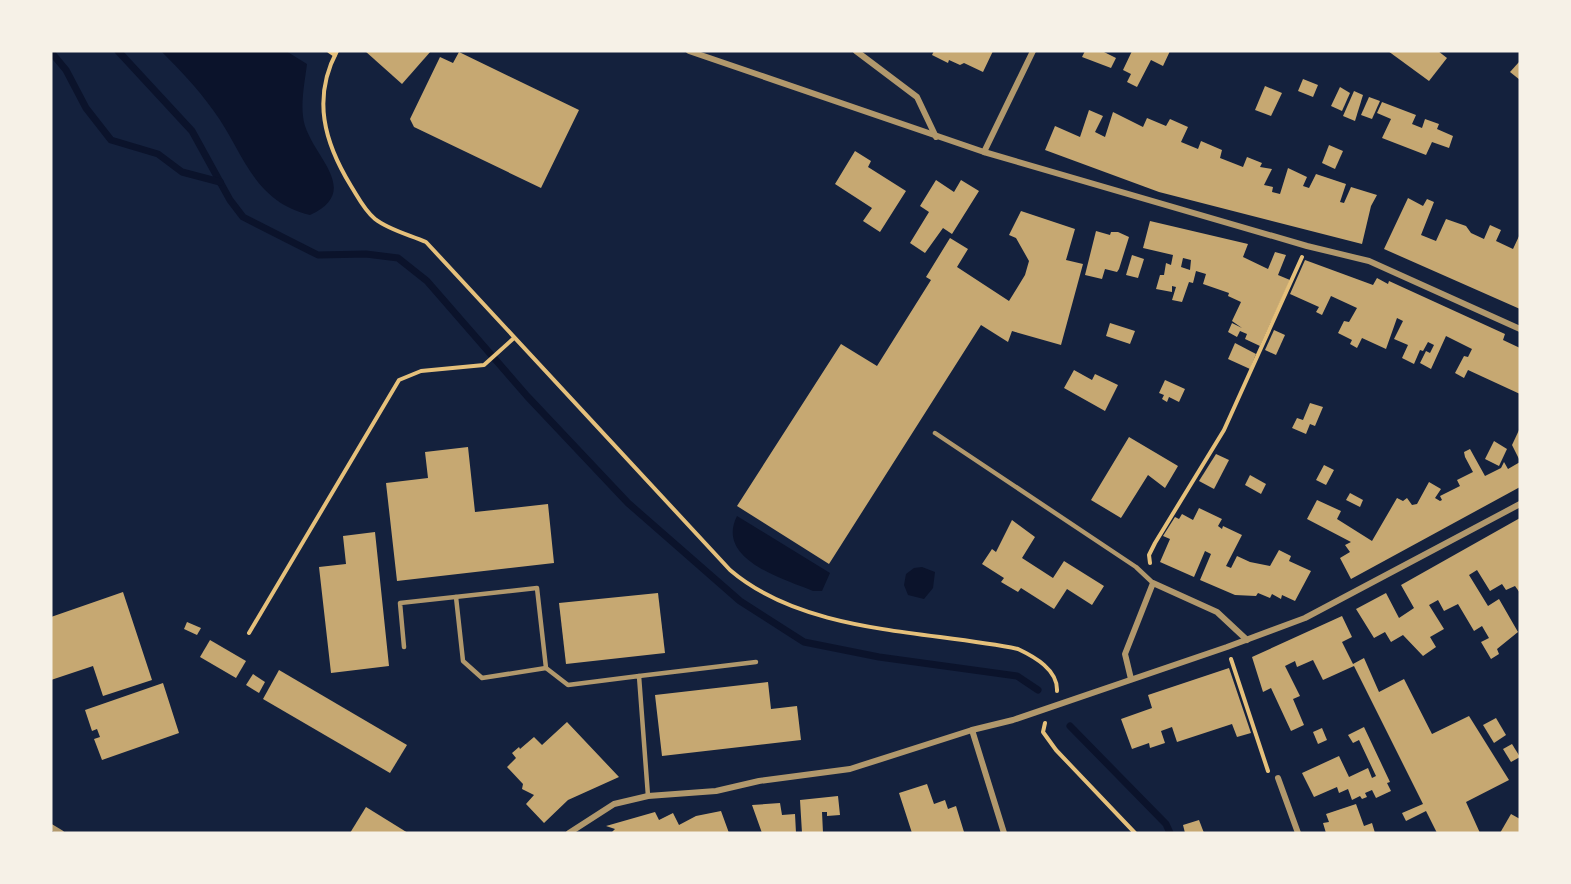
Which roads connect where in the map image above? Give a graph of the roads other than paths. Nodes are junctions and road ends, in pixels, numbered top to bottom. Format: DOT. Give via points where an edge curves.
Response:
graph roads {
  1 [pos="689,51"];
  2 [pos="856,51"];
  3 [pos="1033,51"];
  4 [pos="698,53"];
  5 [pos="936,137"];
  6 [pos="984,152"];
  7 [pos="1520,329"];
  8 [pos="936,433"];
  9 [pos="1520,504"];
  10 [pos="1153,583"];
  11 [pos="456,597"];
  12 [pos="1247,640"];
  13 [pos="404,647"];
  14 [pos="756,662"];
  15 [pos="546,668"];
  16 [pos="639,676"];
  17 [pos="1131,679"];
  18 [pos="972,730"];
  19 [pos="1278,778"];
  20 [pos="648,796"];
  21 [pos="51,827"];
  22 [pos="61,833"];
  23 [pos="569,833"];
  24 [pos="1004,833"];
  25 [pos="1298,833"];
  1 -- 4 [label="street"];
  2 -- 5 [label="street" via="917,97"];
  3 -- 6 [label="street"];
  4 -- 5 [label="street"];
  5 -- 6 [label="street"];
  6 -- 7 [label="street" via="1369,261"];
  8 -- 10 [label="lane" via="1136,567"];
  9 -- 12 [label="street" via="1305,618"];
  10 -- 12 [label="street" via="1217,612"];
  10 -- 17 [label="street" via="1125,654"];
  11 -- 13 [label="lane" via="400,603"];
  11 -- 15 [label="lane" via="463,661 482,678"];
  11 -- 15 [label="lane" via="537,588"];
  12 -- 17 [label="street"];
  14 -- 16 [label="lane"];
  15 -- 16 [label="lane" via="568,685"];
  16 -- 20 [label="lane"];
  17 -- 18 [label="street" via="1013,720"];
  18 -- 20 [label="street" via="850,769 716,791"];
  18 -- 24 [label="street"];
  19 -- 25 [label="street"];
  20 -- 23 [label="street" via="614,804"];
  21 -- 22 [label="street"];
}
